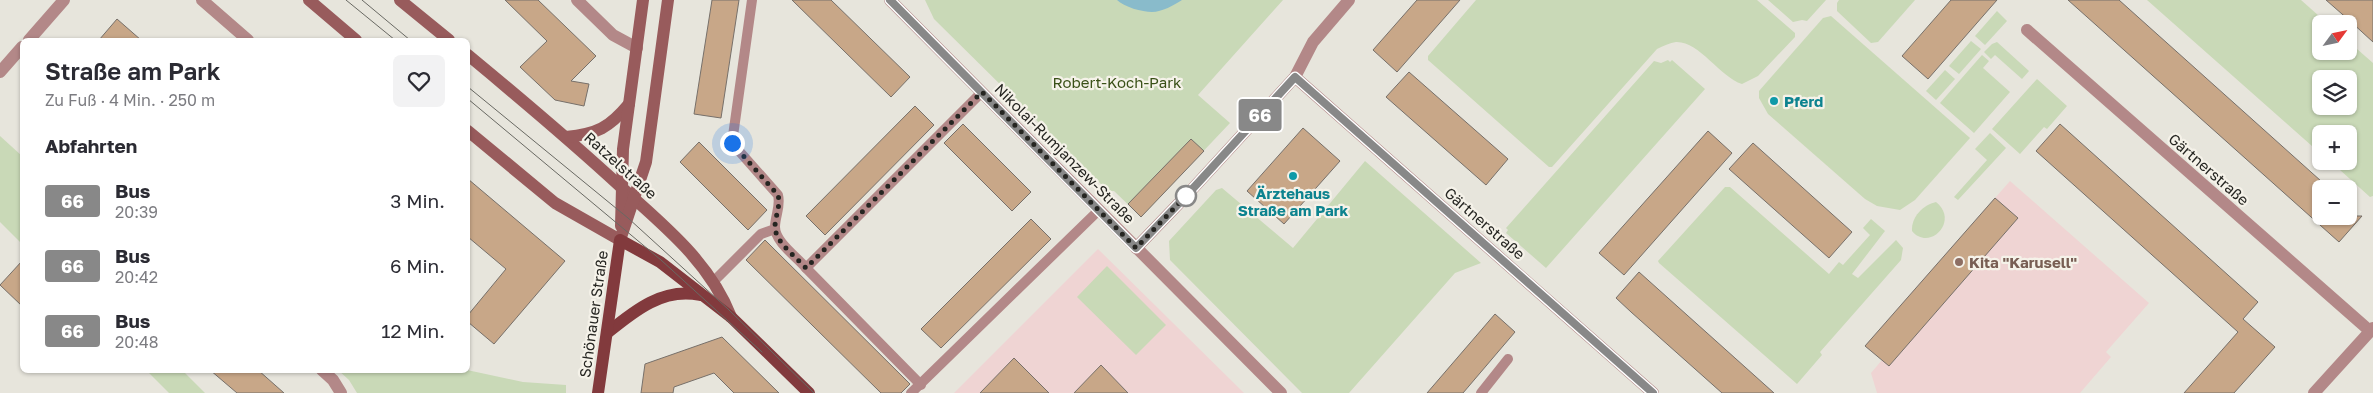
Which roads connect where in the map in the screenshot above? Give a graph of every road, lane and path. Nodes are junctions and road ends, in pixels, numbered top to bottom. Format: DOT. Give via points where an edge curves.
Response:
graph roads {
  1 [pos="64,0"];
  2 [pos="202,0"];
  3 [pos="309,0"];
  4 [pos="400,0"];
  5 [pos="577,0"];
  6 [pos="643,0"];
  7 [pos="668,0"];
  8 [pos="752,0"];
  9 [pos="890,0"];
  10 [pos="1349,0"];
  11 [pos="2027,30"];
  12 [pos="30,38"];
  13 [pos="246,38"];
  14 [pos="354,38"];
  15 [pos="447,38"];
  16 [pos="637,48"];
  17 [pos="20,49"];
  18 [pos="470,57"];
  19 [pos="0,72"];
  20 [pos="1295,77"];
  21 [pos="982,92"];
  22 [pos="629,104"];
  23 [pos="470,133"];
  24 [pos="566,137"];
  25 [pos="622,188"];
  26 [pos="635,199"];
  27 [pos="1098,210"];
  28 [pos="775,229"];
  29 [pos="620,240"];
  30 [pos="1136,248"];
  31 [pos="806,268"];
  32 [pos="714,281"];
  33 [pos="702,296"];
  34 [pos="731,317"];
  35 [pos="2371,330"];
  36 [pos="606,333"];
  37 [pos="1508,359"];
  38 [pos="325,373"];
  39 [pos="921,385"];
  40 [pos="341,393"];
  41 [pos="598,393"];
  42 [pos="809,393"];
  43 [pos="911,393"];
  44 [pos="1281,393"];
  45 [pos="1481,393"];
  46 [pos="1653,393"];
  47 [pos="2314,393"];
  1 -- 12 [label="street"];
  2 -- 13 [label="street"];
  3 -- 14 [label="main road"];
  4 -- 15 [label="main road"];
  5 -- 16 [label="street" via="612,35"];
  6 -- 16 [label="main road, Schönauer Straße"];
  7 -- 26 [label="main road, Schönauer Straße" via="646,162"];
  8 -- 28 [label="lane" via="732,143 778,195"];
  9 -- 21 [label="street, Nikolai-Rumjanzew-Straße"];
  10 -- 20 [label="street" via="1313,42"];
  11 -- 35 [label="street, Gärtnerstraße"];
  16 -- 22 [label="main road, Schönauer Straße"];
  17 -- 19 [label="street"];
  18 -- 24 [label="main road, Ratzelstraße"];
  20 -- 30 [label="street"];
  20 -- 46 [label="street, Gärtnerstraße"];
  21 -- 27 [label="street, Nikolai-Rumjanzew-Straße"];
  21 -- 31 [label="lane"];
  22 -- 24 [label="main road" via="602,130"];
  22 -- 25 [label="main road, Schönauer Straße"];
  23 -- 29 [label="main road, Ratzelstraße" via="555,203"];
  24 -- 25 [label="main road, Ratzelstraße"];
  25 -- 26 [label="main road, Ratzelstraße"];
  25 -- 29 [label="main road, Schönauer Straße"];
  26 -- 29 [label="main road, Schönauer Straße"];
  26 -- 32 [label="main road, Ratzelstraße" via="683,244"];
  27 -- 30 [label="street, Nikolai-Rumjanzew-Straße"];
  27 -- 39 [label="lane"];
  28 -- 31 [label="lane" via="782,242"];
  28 -- 32 [label="lane" via="761,234"];
  29 -- 33 [label="main road, Ratzelstraße" via="660,262"];
  29 -- 36 [label="main road, Schönauer Straße"];
  30 -- 44 [label="street, Nikolai-Rumjanzew-Straße"];
  31 -- 39 [label="lane"];
  32 -- 34 [label="main road, Ratzelstraße"];
  33 -- 34 [label="main road, Ratzelstraße"];
  33 -- 36 [label="main road" via="674,294 652,300"];
  34 -- 42 [label="main road, Ratzelstraße"];
  35 -- 47 [label="street, Gärtnerstraße"];
  36 -- 41 [label="main road, Schönauer Straße"];
  37 -- 45 [label="lane"];
  38 -- 40 [label="street"];
  39 -- 43 [label="lane"];
}
